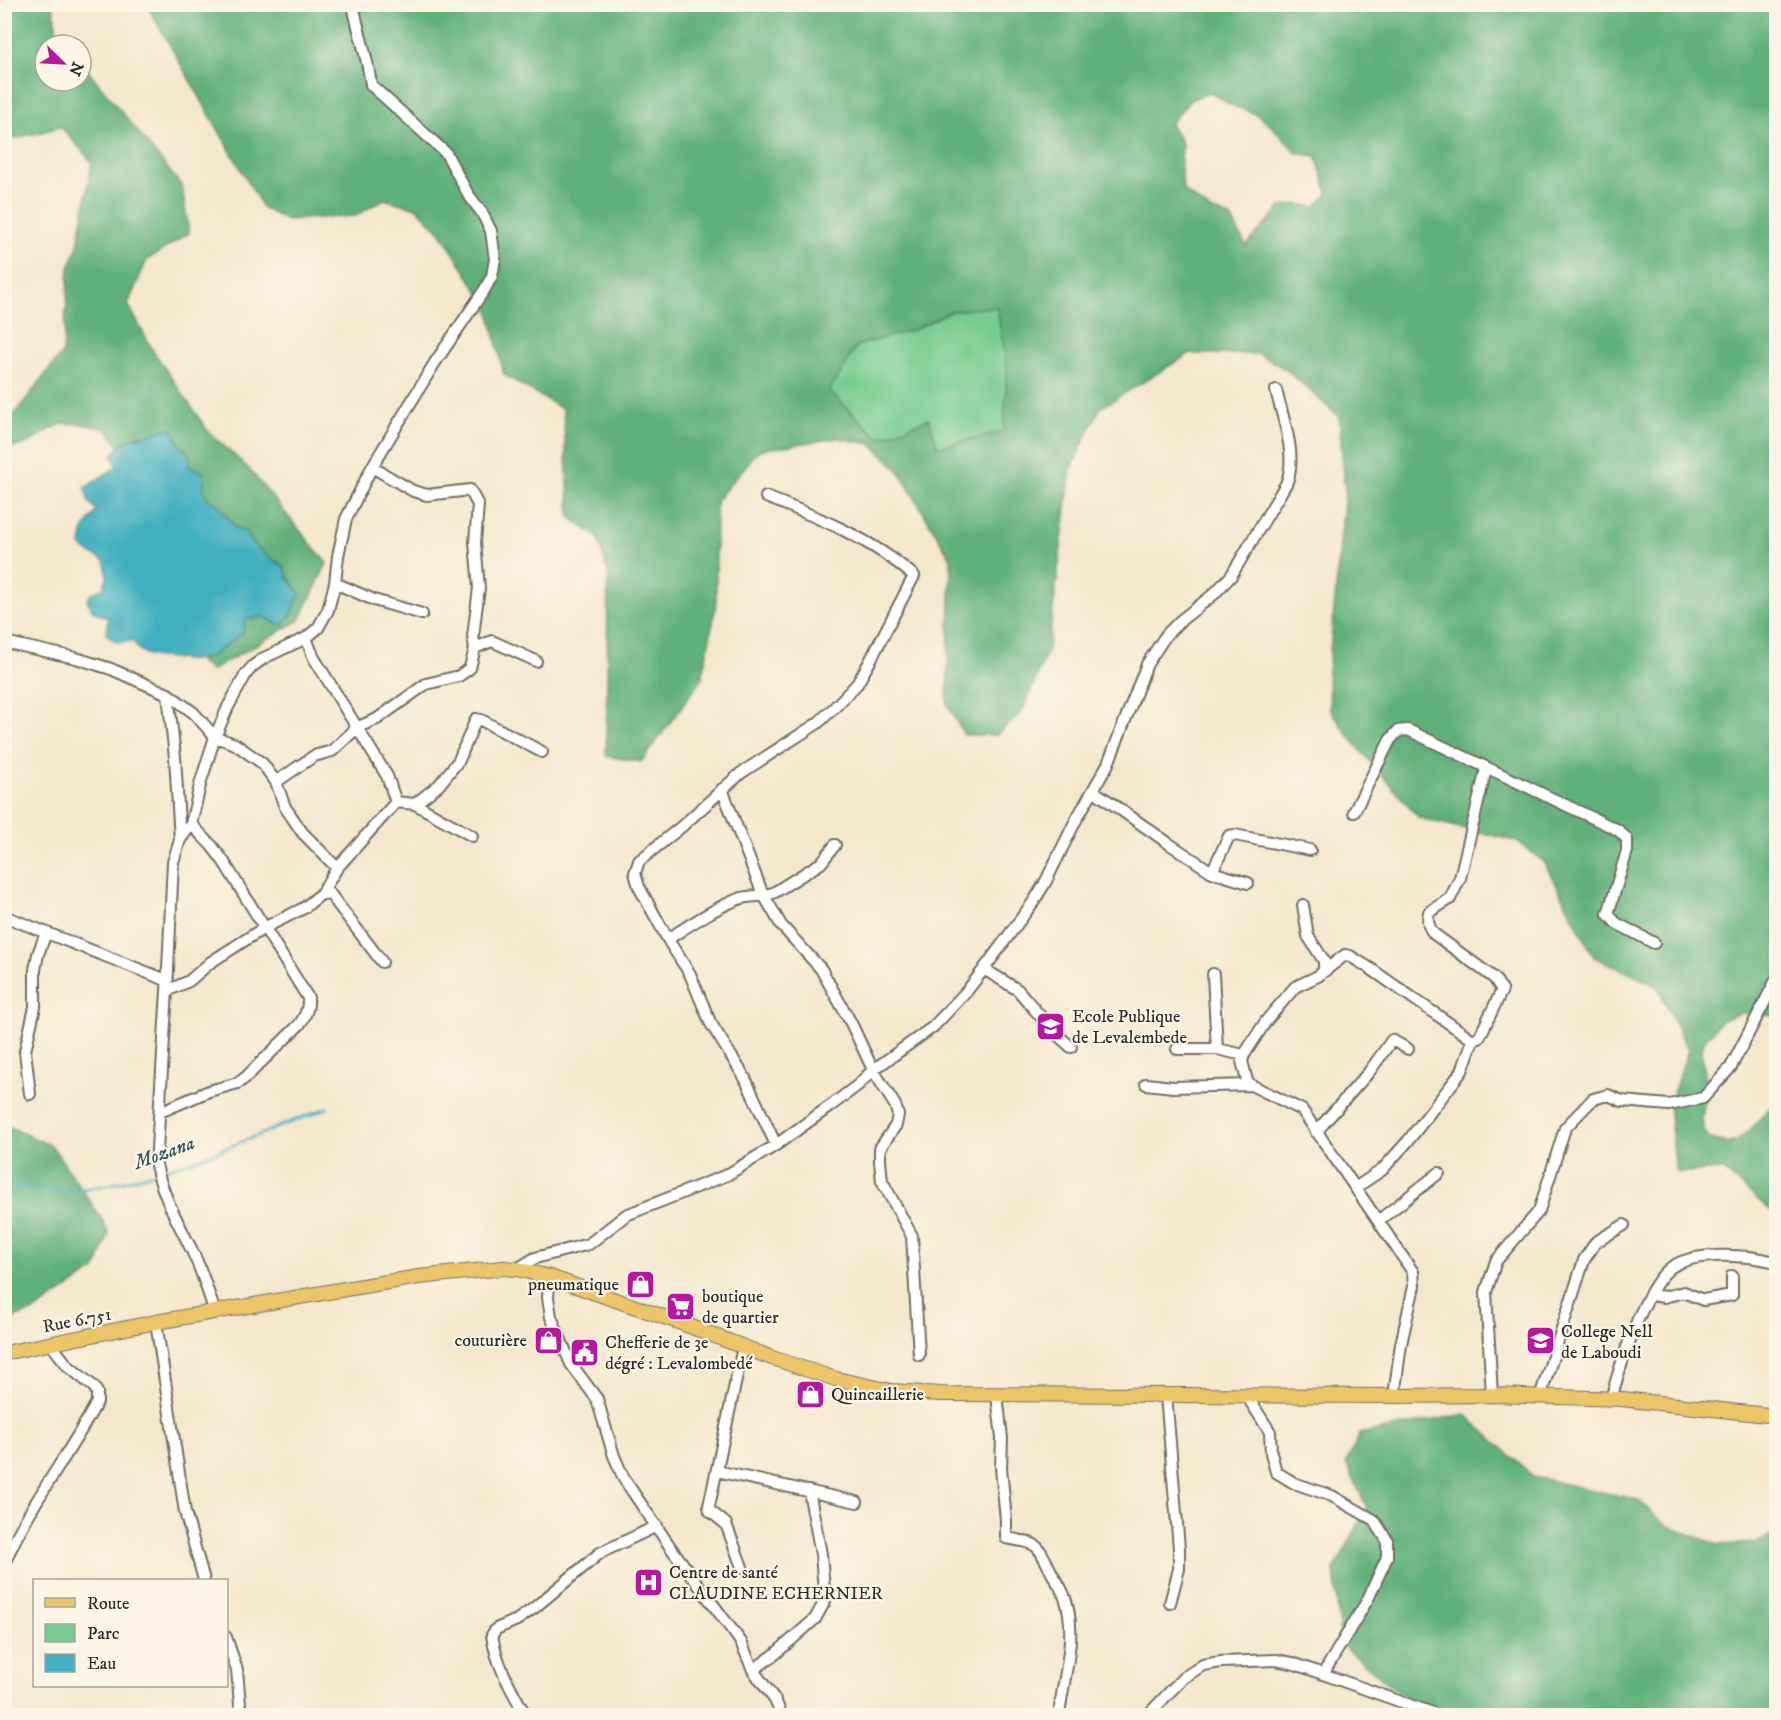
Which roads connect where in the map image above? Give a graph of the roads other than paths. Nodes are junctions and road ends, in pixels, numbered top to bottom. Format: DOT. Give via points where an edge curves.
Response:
graph roads {
  1 [pos="353,4"];
  2 [pos="1276,390"];
  3 [pos="372,467"];
  4 [pos="766,497"];
  5 [pos="335,583"];
  6 [pos="422,614"];
  7 [pos="306,638"];
  8 [pos="4,642"];
  9 [pos="475,648"];
  10 [pos="536,661"];
  11 [pos="168,694"];
  12 [pos="358,727"];
  13 [pos="215,737"];
  14 [pos="542,752"];
  15 [pos="1486,769"];
  16 [pos="276,782"];
  17 [pos="722,789"];
  18 [pos="1094,791"];
  19 [pos="396,802"];
  20 [pos="415,804"];
  21 [pos="1354,812"];
  22 [pos="191,824"];
  23 [pos="472,836"];
  24 [pos="180,840"];
  25 [pos="835,845"];
  26 [pos="1310,850"];
  27 [pos="337,868"];
  28 [pos="1212,872"];
  29 [pos="1248,883"];
  30 [pos="321,894"];
  31 [pos="764,895"];
  32 [pos="1303,905"];
  33 [pos="4,916"];
  34 [pos="264,928"];
  35 [pos="46,933"];
  36 [pos="668,939"];
  37 [pos="1654,943"];
  38 [pos="382,962"];
  39 [pos="984,969"];
  40 [pos="1324,971"];
  41 [pos="1213,974"];
  42 [pos="1776,980"];
  43 [pos="167,986"];
  44 [pos="1473,1040"];
  45 [pos="1071,1047"];
  46 [pos="1408,1048"];
  47 [pos="1177,1049"];
  48 [pos="1216,1049"];
  49 [pos="1244,1054"];
  50 [pos="873,1070"];
  51 [pos="1146,1084"];
  52 [pos="1251,1085"];
  53 [pos="30,1094"];
  54 [pos="160,1112"];
  55 [pos="1316,1132"];
  56 [pos="776,1145"];
  57 [pos="1439,1173"];
  58 [pos="1357,1189"];
  59 [pos="1378,1221"];
  60 [pos="1624,1225"];
  61 [pos="1776,1262"];
  62 [pos="517,1269"];
  63 [pos="1732,1276"];
  64 [pos="550,1277"];
  65 [pos="1651,1295"];
  66 [pos="215,1313"];
  67 [pos="156,1322"];
  68 [pos="50,1343"];
  69 [pos="743,1347"];
  70 [pos="4,1353"];
  71 [pos="920,1356"];
  72 [pos="997,1395"];
  73 [pos="1166,1395"];
  74 [pos="1492,1395"];
  75 [pos="1247,1396"];
  76 [pos="1394,1396"];
  77 [pos="1540,1396"];
  78 [pos="1611,1399"];
  79 [pos="1776,1416"];
  80 [pos="717,1471"];
  81 [pos="809,1491"];
  82 [pos="857,1502"];
  83 [pos="657,1527"];
  84 [pos="4,1564"];
  85 [pos="742,1567"];
  86 [pos="203,1579"];
  87 [pos="1170,1603"];
  88 [pos="228,1642"];
  89 [pos="753,1670"];
  90 [pos="1323,1674"];
  91 [pos="241,1716"];
  92 [pos="526,1716"];
  93 [pos="782,1716"];
  94 [pos="1059,1716"];
  95 [pos="1147,1716"];
  96 [pos="1441,1716"];
  1 -- 3 [label="street" via="371,85 446,153 491,231 495,259 485,289"];
  2 -- 18 [label="street" via="1291,457 1286,484 1232,576 1166,635 1147,664"];
  3 -- 5 [label="street" via="346,519"];
  3 -- 9 [label="street" via="413,492 427,495 470,490 478,505"];
  4 -- 17 [label="street" via="844,529 914,576 869,663 843,699 818,723"];
  5 -- 6 [label="street"];
  5 -- 7 [label="street" via="328,610 318,628"];
  7 -- 12 [label="street" via="314,658"];
  7 -- 13 [label="street" via="253,666"];
  8 -- 11 [label="street" via="111,669"];
  9 -- 10 [label="street" via="492,641"];
  9 -- 12 [label="street" via="470,668 459,676 426,684"];
  11 -- 13 [label="street" via="194,713"];
  11 -- 24 [label="street"];
  12 -- 16 [label="street" via="332,751 314,756"];
  12 -- 19 [label="street" via="387,776"];
  13 -- 16 [label="street" via="235,744 262,763"];
  13 -- 22 [label="street"];
  14 -- 20 [label="street" via="476,719 459,760 439,785"];
  15 -- 21 [label="street" via="1408,730 1398,731"];
  15 -- 37 [label="street" via="1618,830 1627,839 1608,914 1616,923"];
  15 -- 44 [label="street" via="1460,878 1450,899 1429,912 1428,918 1434,934 1494,978 1502,990 1479,1038"];
  16 -- 27 [label="street" via="285,807 302,832"];
  17 -- 31 [label="street"];
  17 -- 36 [label="street" via="636,867 639,887"];
  18 -- 28 [label="street"];
  18 -- 39 [label="street" via="1034,901"];
  19 -- 20 [label="street"];
  19 -- 27 [label="street"];
  20 -- 23 [label="street"];
  22 -- 24 [label="street"];
  22 -- 34 [label="street" via="224,862"];
  24 -- 43 [label="street" via="173,862"];
  25 -- 31 [label="street" via="808,872"];
  26 -- 28 [label="street" via="1229,836"];
  27 -- 30 [label="street"];
  28 -- 29 [label="street"];
  30 -- 34 [label="street" via="304,908"];
  30 -- 38 [label="street" via="330,894 335,899"];
  31 -- 36 [label="street" via="741,898"];
  31 -- 50 [label="street" via="781,925 821,969"];
  32 -- 40 [label="street" via="1308,936 1324,961"];
  33 -- 35 [label="street"];
  34 -- 43 [label="street" via="189,981"];
  34 -- 54 [label="street" via="308,999 305,1016 238,1083"];
  35 -- 43 [label="street"];
  35 -- 53 [label="street" via="37,962 35,1007 25,1051"];
  36 -- 56 [label="street" via="690,974 710,1022 746,1078"];
  39 -- 45 [label="street" via="1018,990"];
  39 -- 50 [label="street" via="933,1027"];
  40 -- 44 [label="street" via="1341,957 1350,956"];
  40 -- 49 [label="street" via="1295,987"];
  41 -- 48 [label="street"];
  42 -- 74 [label="street" via="1731,1067 1703,1098 1669,1105 1622,1101 1608,1095 1593,1099 1565,1128 1539,1211 1496,1261 1489,1278 1486,1292"];
  43 -- 54 [label="street"];
  44 -- 58 [label="street" via="1462,1071 1408,1141 1382,1170"];
  46 -- 55 [label="street" via="1392,1040"];
  47 -- 48 [label="street"];
  48 -- 49 [label="street"];
  49 -- 52 [label="street" via="1242,1061"];
  50 -- 56 [label="street"];
  50 -- 71 [label="street" via="898,1115 896,1125 880,1148 880,1161 882,1181 912,1236"];
  51 -- 52 [label="street"];
  52 -- 55 [label="street" via="1302,1110"];
  54 -- 66 [label="street" via="156,1165 159,1182 196,1258"];
  55 -- 58 [label="street"];
  56 -- 62 [label="street" via="727,1175 626,1215 589,1244 535,1258"];
  57 -- 59 [label="street"];
  58 -- 59 [label="street"];
  59 -- 76 [label="street" via="1414,1278"];
  60 -- 77 [label="street" via="1596,1242 1584,1260"];
  61 -- 65 [label="street" via="1693,1257 1669,1269"];
  62 -- 64 [label="main road, Rue 6.751"];
  62 -- 66 [label="main road, Rue 6.751" via="418,1277"];
  63 -- 65 [label="street" via="1732,1295 1715,1299 1703,1300 1684,1292 1664,1297"];
  64 -- 69 [label="main road, Rue 6.751"];
  64 -- 83 [label="street" via="551,1317 566,1355 597,1399 619,1469"];
  65 -- 78 [label="street" via="1642,1309"];
  66 -- 67 [label="main road, Rue 6.751"];
  67 -- 68 [label="main road, Rue 6.751"];
  67 -- 86 [label="street" via="185,1512"];
  68 -- 70 [label="main road, Rue 6.751"];
  68 -- 84 [label="street" via="68,1366 94,1387 97,1402 21,1526"];
  69 -- 72 [label="main road, Rue 6.751" via="836,1379 891,1391"];
  69 -- 80 [label="street"];
  72 -- 73 [label="main road, Rue 6.751"];
  72 -- 94 [label="street" via="1006,1538 1039,1547 1067,1604 1071,1638"];
  73 -- 75 [label="main road, Rue 6.751"];
  73 -- 87 [label="street" via="1179,1548 1179,1569"];
  74 -- 76 [label="main road, Rue 6.751"];
  74 -- 77 [label="main road, Rue 6.751"];
  75 -- 76 [label="main road, Rue 6.751"];
  75 -- 90 [label="street" via="1270,1432 1276,1472 1294,1483 1332,1496 1374,1520 1387,1540 1387,1557 1368,1599"];
  77 -- 78 [label="main road, Rue 6.751"];
  78 -- 79 [label="main road, Rue 6.751"];
  80 -- 81 [label="street"];
  80 -- 85 [label="street" via="710,1511 726,1524"];
  81 -- 82 [label="street"];
  81 -- 89 [label="street" via="825,1601 815,1619"];
  83 -- 89 [label="street" via="741,1642"];
  83 -- 92 [label="street" via="600,1553 534,1608 496,1629 492,1635 494,1646"];
  88 -- 91 [label="street" via="235,1658"];
  89 -- 93 [label="street"];
  90 -- 95 [label="street" via="1276,1660 1203,1665 1183,1677"];
  90 -- 96 [label="street"];
}
